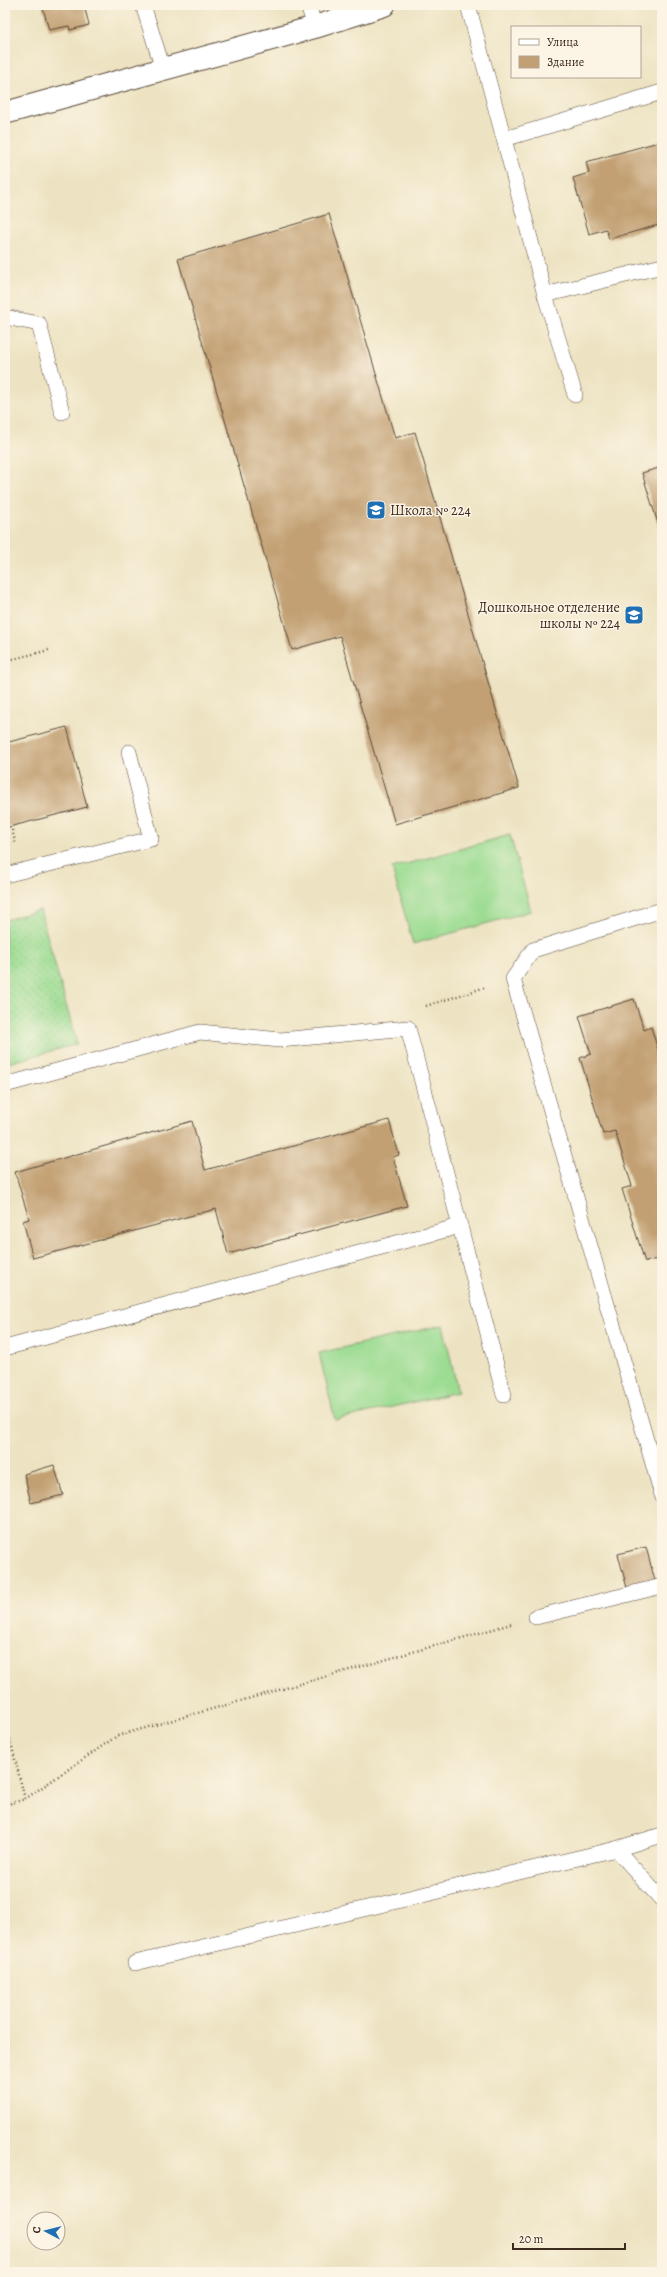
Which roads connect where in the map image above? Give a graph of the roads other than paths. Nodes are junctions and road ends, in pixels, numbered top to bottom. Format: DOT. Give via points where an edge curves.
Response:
graph roads {
  1 [pos="142,5"];
  2 [pos="308,5"];
  3 [pos="384,5"];
  4 [pos="468,5"];
  5 [pos="315,27"];
  6 [pos="163,69"];
  7 [pos="662,92"];
  8 [pos="5,114"];
  9 [pos="504,139"];
  10 [pos="662,266"];
  11 [pos="545,295"];
  12 [pos="5,318"];
  13 [pos="575,395"];
  14 [pos="62,412"];
  15 [pos="129,752"];
  16 [pos="5,875"];
  17 [pos="662,910"];
  18 [pos="5,1085"];
  19 [pos="460,1226"];
  20 [pos="5,1348"];
  21 [pos="504,1395"];
  22 [pos="662,1495"];
  23 [pos="662,1586"];
  24 [pos="536,1617"];
  25 [pos="662,1835"];
  26 [pos="616,1849"];
  27 [pos="662,1900"];
  28 [pos="135,1963"];
  1 -- 6 [label="lane"];
  2 -- 5 [label="lane"];
  3 -- 5 [label="street"];
  4 -- 9 [label="lane"];
  5 -- 6 [label="street"];
  6 -- 8 [label="street"];
  7 -- 9 [label="lane"];
  9 -- 11 [label="lane"];
  10 -- 11 [label="lane"];
  11 -- 13 [label="lane"];
  12 -- 14 [label="lane" via="39,324"];
  15 -- 16 [label="lane" via="151,839"];
  17 -- 22 [label="lane" via="533,950 513,979"];
  18 -- 19 [label="lane" via="200,1032 280,1040 408,1028"];
  19 -- 20 [label="lane"];
  19 -- 21 [label="lane"];
  23 -- 24 [label="lane"];
  25 -- 26 [label="lane"];
  26 -- 27 [label="lane"];
  26 -- 28 [label="lane"];
}
